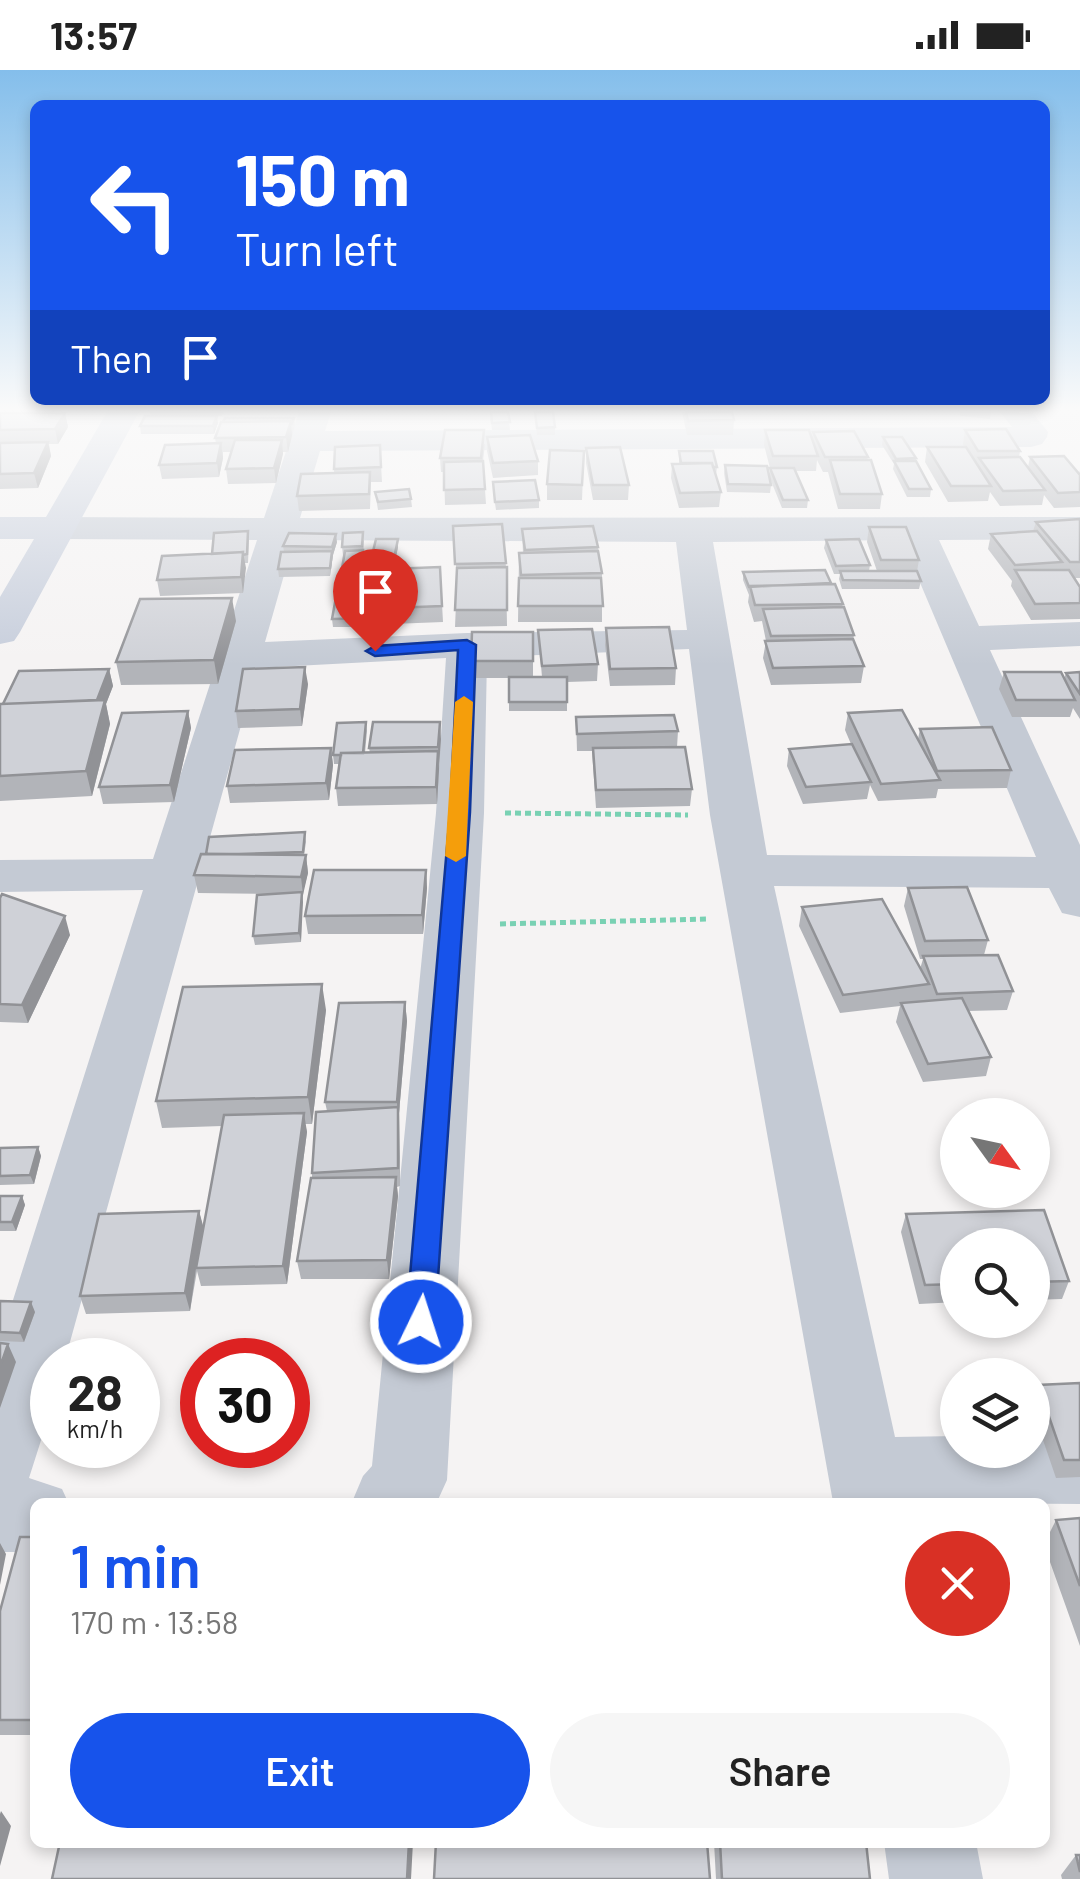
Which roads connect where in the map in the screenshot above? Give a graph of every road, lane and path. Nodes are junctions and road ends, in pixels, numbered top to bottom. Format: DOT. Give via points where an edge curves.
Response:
graph roads {
  1 [pos="75,496"];
  2 [pos="291,496"];
  3 [pos="282,526"];
  4 [pos="0,528"];
  5 [pos="57,528"];
  6 [pos="1080,528"];
  7 [pos="916,530"];
  8 [pos="693,531"];
  9 [pos="0,632"];
  10 [pos="1080,634"];
  11 [pos="960,639"];
  12 [pos="710,640"];
  13 [pos="467,645"];
  14 [pos="242,656"];
  15 [pos="460,812"];
  16 [pos="734,815"];
  17 [pos="172,874"];
  18 [pos="0,876"];
  19 [pos="1073,887"];
  20 [pos="749,894"];
  21 [pos="449,925"];
  22 [pos="0,1460"];
  23 [pos="1080,1469"];
  24 [pos="868,1487"];
  25 [pos="393,1498"];
  26 [pos="30,1515"];
  27 [pos="0,1516"];
  28 [pos="931,1848"];
  29 [pos="936,1879"];
  1 -- 5 [label="street"];
  2 -- 3 [label="street"];
  3 -- 5 [label="street"];
  3 -- 8 [label="street"];
  3 -- 14 [label="street"];
  4 -- 5 [label="street"];
  5 -- 9 [label="street"];
  6 -- 7 [label="street"];
  7 -- 8 [label="street"];
  7 -- 11 [label="street"];
  8 -- 12 [label="street"];
  10 -- 11 [label="street"];
  11 -- 19 [label="street" via="1001,685"];
  12 -- 13 [label="street"];
  12 -- 16 [label="street"];
  13 -- 14 [label="street"];
  13 -- 15 [label="street"];
  14 -- 17 [label="street"];
  15 -- 16 [label="path"];
  15 -- 21 [label="street"];
  16 -- 20 [label="street"];
  17 -- 18 [label="street"];
  17 -- 22 [label="street"];
  19 -- 20 [label="street"];
  20 -- 21 [label="path"];
  20 -- 24 [label="street"];
  21 -- 25 [label="street" via="409,1480"];
  23 -- 24 [label="street"];
  26 -- 27 [label="street"];
  28 -- 29 [label="street"];
}
